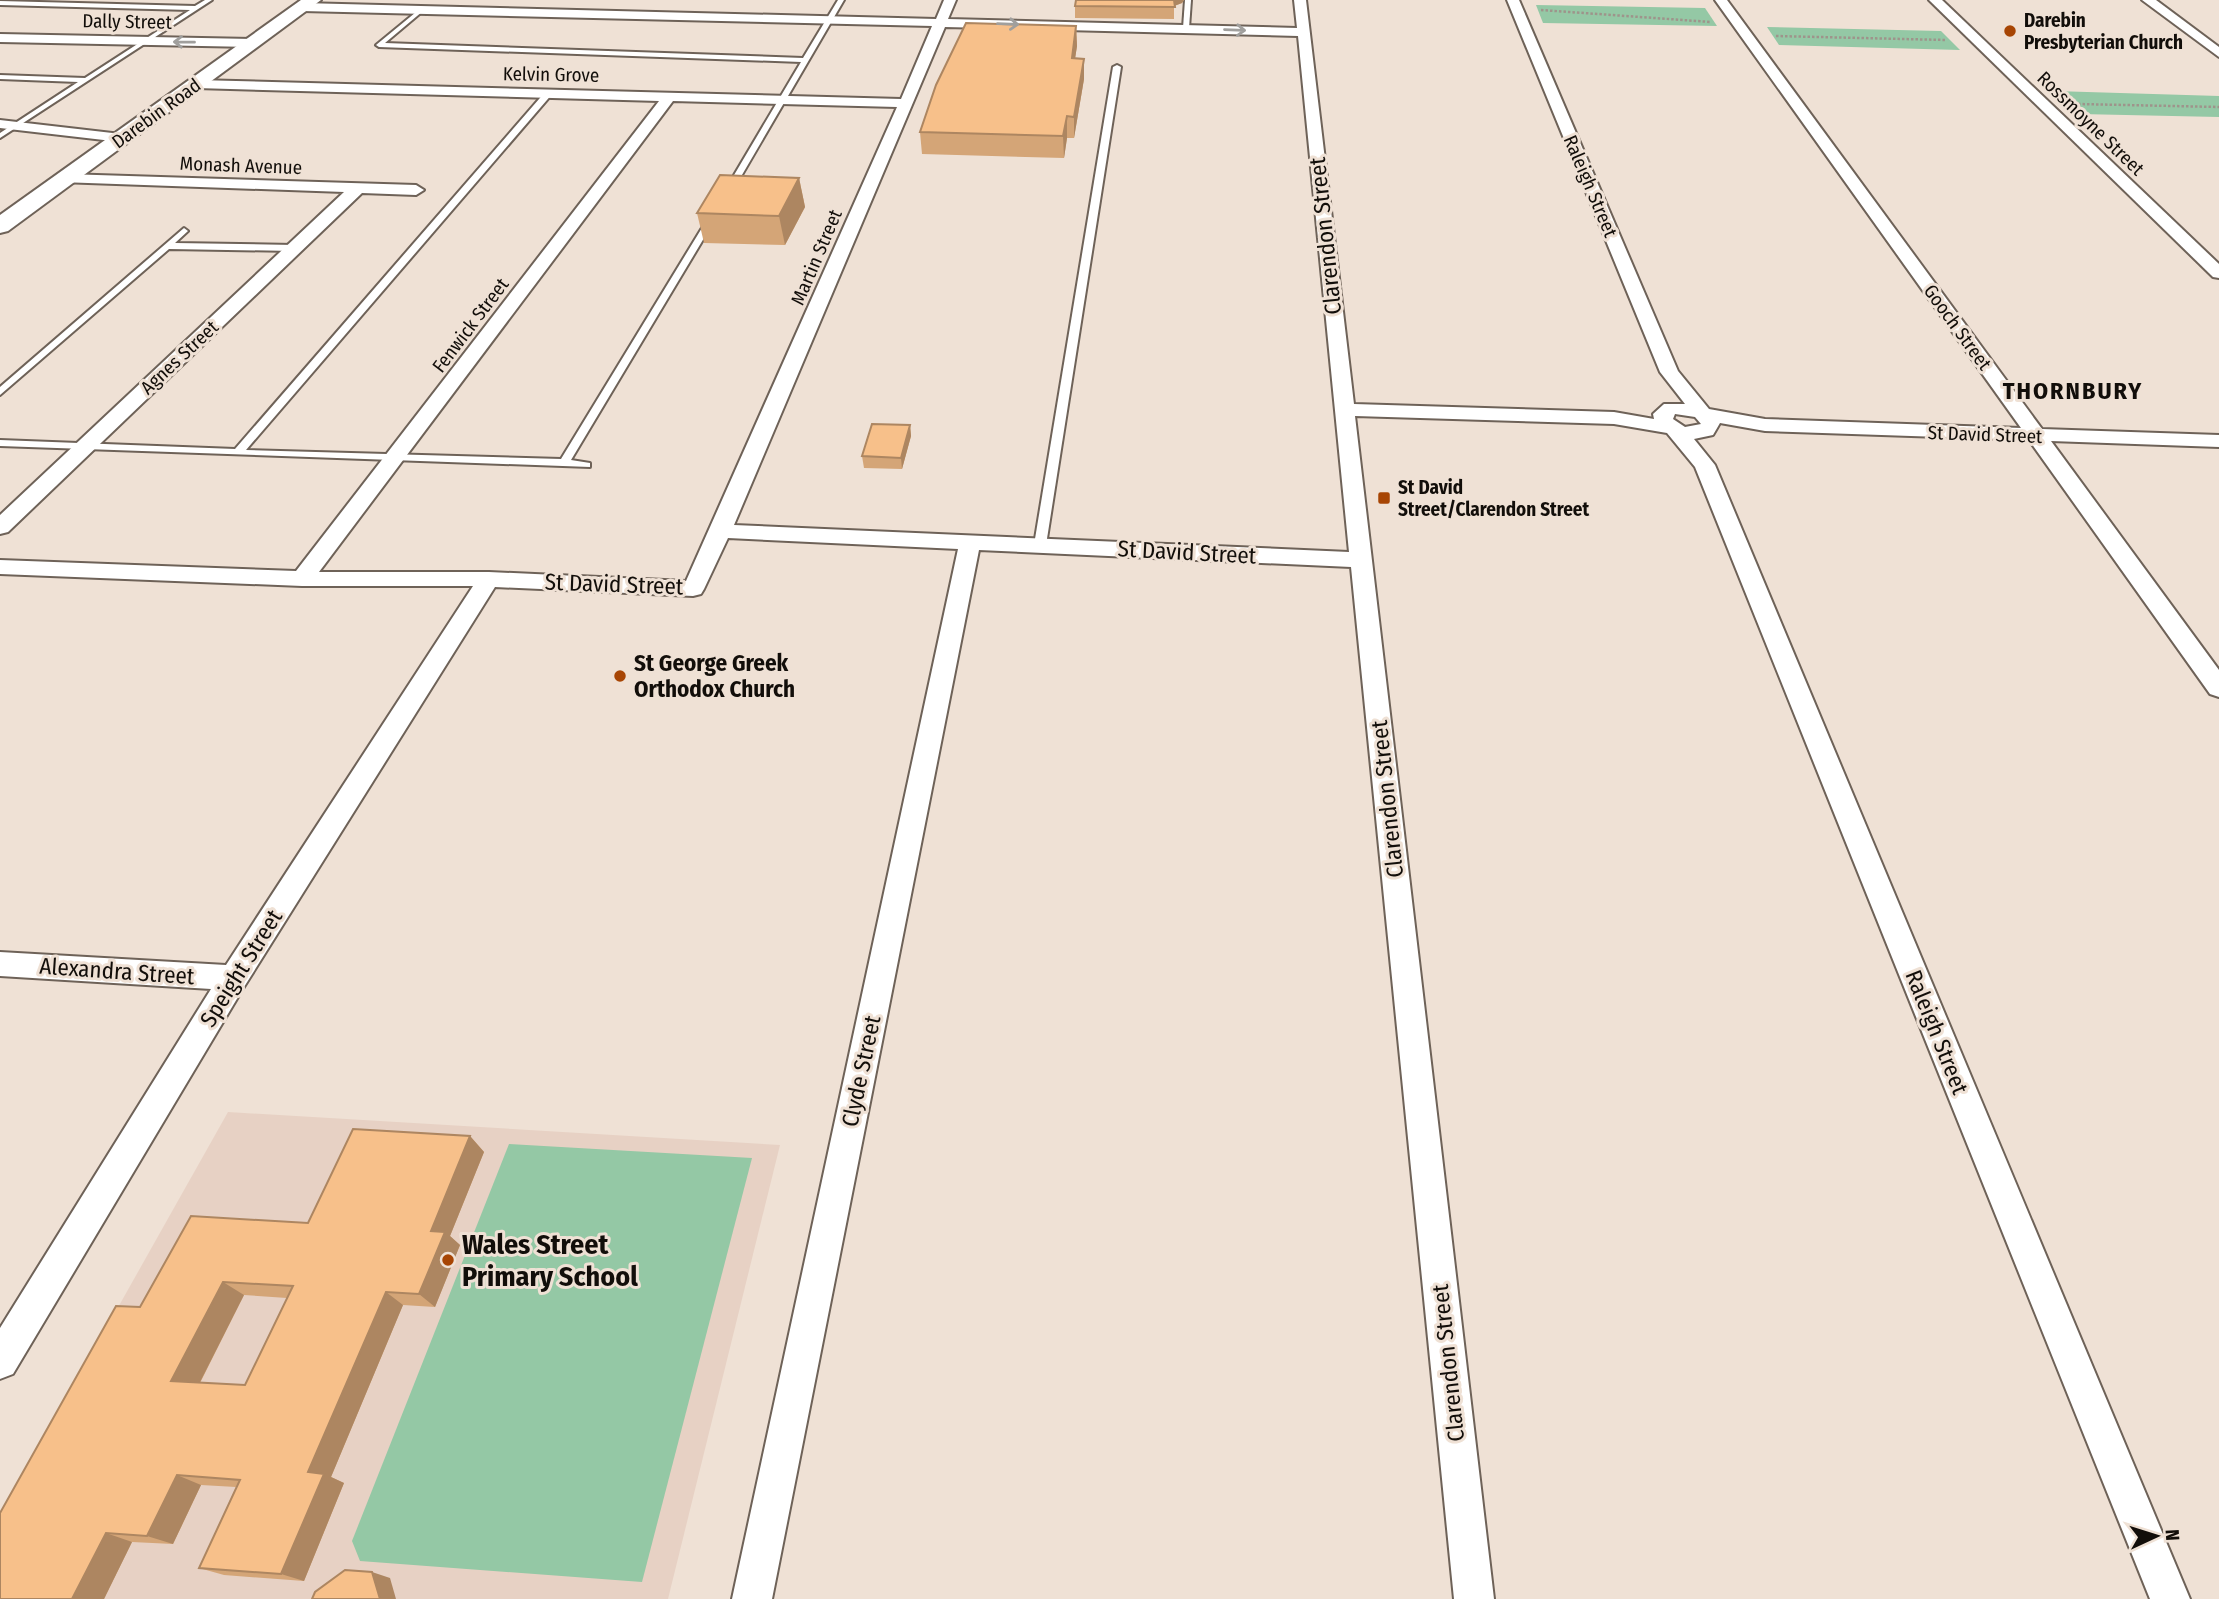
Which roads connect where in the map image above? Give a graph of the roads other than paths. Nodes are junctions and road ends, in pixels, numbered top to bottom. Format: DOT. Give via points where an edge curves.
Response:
graph roads {
  1 [pos="209,0"];
  2 [pos="841,0"];
  3 [pos="950,0"];
  4 [pos="1188,0"];
  5 [pos="1300,0"];
  6 [pos="1513,0"];
  7 [pos="1721,0"];
  8 [pos="1935,0"];
  9 [pos="2148,0"];
  10 [pos="0,3"];
  11 [pos="307,4"];
  12 [pos="198,8"];
  13 [pos="421,10"];
  14 [pos="830,19"];
  15 [pos="940,22"];
  16 [pos="1186,29"];
  17 [pos="1303,32"];
  18 [pos="0,37"];
  19 [pos="147,41"];
  20 [pos="252,43"];
  21 [pos="2219,54"];
  22 [pos="806,60"];
  23 [pos="1117,67"];
  24 [pos="0,77"];
  25 [pos="86,80"];
  26 [pos="196,84"];
  27 [pos="549,93"];
  28 [pos="670,96"];
  29 [pos="784,99"];
  30 [pos="906,103"];
  31 [pos="0,124"];
  32 [pos="18,125"];
  33 [pos="0,136"];
  34 [pos="121,138"];
  35 [pos="65,179"];
  36 [pos="358,188"];
  37 [pos="416,190"];
  38 [pos="722,200"];
  39 [pos="715,212"];
  40 [pos="0,226"];
  41 [pos="184,231"];
  42 [pos="167,246"];
  43 [pos="294,248"];
  44 [pos="2219,273"];
  45 [pos="1669,372"];
  46 [pos="0,392"];
  47 [pos="1345,410"];
  48 [pos="1669,420"];
  49 [pos="1705,422"];
  50 [pos="2036,436"];
  51 [pos="2219,441"];
  52 [pos="0,443"];
  53 [pos="83,447"];
  54 [pos="237,453"];
  55 [pos="394,459"];
  56 [pos="564,462"];
  57 [pos="586,465"];
  58 [pos="1704,465"];
  59 [pos="0,527"];
  60 [pos="722,531"];
  61 [pos="970,542"];
  62 [pos="1040,545"];
  63 [pos="1361,560"];
  64 [pos="0,567"];
  65 [pos="302,579"];
  66 [pos="489,579"];
  67 [pos="2219,688"];
  68 [pos="0,964"];
  69 [pos="234,978"];
  70 [pos="0,1361"];
  71 [pos="751,1599"];
  72 [pos="1474,1599"];
  73 [pos="2170,1599"];
  1 -- 12 [label="lane"];
  2 -- 14 [label="lane"];
  3 -- 15 [label="street, Martin Street"];
  4 -- 16 [label="lane"];
  5 -- 17 [label="street, Clarendon Street"];
  6 -- 45 [label="street, Raleigh Street"];
  7 -- 50 [label="street, Gooch Street"];
  8 -- 44 [label="street, Rossmoyne Street"];
  9 -- 21 [label="street"];
  10 -- 12 [label="lane"];
  11 -- 13 [label="street"];
  11 -- 20 [label="main road, Darebin Road"];
  12 -- 19 [label="lane"];
  13 -- 14 [label="street"];
  13 -- 22 [label="lane" via="379,45"];
  14 -- 15 [label="street"];
  14 -- 22 [label="lane"];
  15 -- 16 [label="street, one-way"];
  15 -- 30 [label="street, Martin Street"];
  16 -- 17 [label="street, one-way"];
  17 -- 47 [label="street, Clarendon Street"];
  18 -- 19 [label="street, Dally Street"];
  20 -- 19 [label="street, Dally Street, one-way"];
  19 -- 25 [label="lane"];
  20 -- 26 [label="main road, Darebin Road"];
  22 -- 29 [label="lane"];
  23 -- 62 [label="lane"];
  24 -- 25 [label="lane"];
  25 -- 32 [label="lane"];
  26 -- 27 [label="street, Kelvin Grove"];
  26 -- 34 [label="main road, Darebin Road"];
  27 -- 28 [label="street, Kelvin Grove"];
  27 -- 54 [label="lane"];
  28 -- 29 [label="street, Kelvin Grove"];
  28 -- 55 [label="street, Fenwick Street"];
  29 -- 30 [label="street, Kelvin Grove"];
  29 -- 38 [label="lane"];
  30 -- 60 [label="street, Martin Street"];
  31 -- 32 [label="street"];
  32 -- 33 [label="lane"];
  32 -- 34 [label="street"];
  34 -- 35 [label="main road, Darebin Road"];
  35 -- 36 [label="street, Monash Avenue"];
  35 -- 40 [label="main road, Darebin Road"];
  36 -- 37 [label="street, Monash Avenue"];
  36 -- 43 [label="street, Agnes Street"];
  39 -- 56 [label="lane"];
  41 -- 42 [label="lane"];
  42 -- 43 [label="lane"];
  42 -- 46 [label="lane"];
  43 -- 53 [label="street, Agnes Street"];
  45 -- 48 [label="street, Raleigh Street"];
  45 -- 49 [label="street, Raleigh Street"];
  47 -- 48 [label="street"];
  47 -- 63 [label="street, Clarendon Street"];
  48 -- 49 [label="street, St David Street" via="1695,434"];
  48 -- 58 [label="street, Raleigh Street"];
  49 -- 50 [label="street, St David Street"];
  49 -- 58 [label="street, Raleigh Street"];
  50 -- 51 [label="street, St David Street"];
  50 -- 67 [label="street, Gooch Street"];
  52 -- 53 [label="lane"];
  53 -- 54 [label="lane"];
  53 -- 59 [label="street, Agnes Street"];
  54 -- 55 [label="lane"];
  55 -- 56 [label="lane"];
  55 -- 65 [label="street, Fenwick Street"];
  56 -- 57 [label="lane"];
  58 -- 73 [label="street, Raleigh Street"];
  60 -- 61 [label="street, St David Street"];
  60 -- 66 [label="street, St David Street" via="693,589"];
  61 -- 62 [label="street, St David Street"];
  61 -- 71 [label="street, Clyde Street"];
  62 -- 63 [label="street, St David Street"];
  63 -- 72 [label="street, Clarendon Street"];
  64 -- 65 [label="street, St David Street"];
  65 -- 66 [label="street, St David Street"];
  66 -- 69 [label="street, Speight Street"];
  68 -- 69 [label="street, Alexandra Street"];
  69 -- 70 [label="street, Speight Street"];
}
